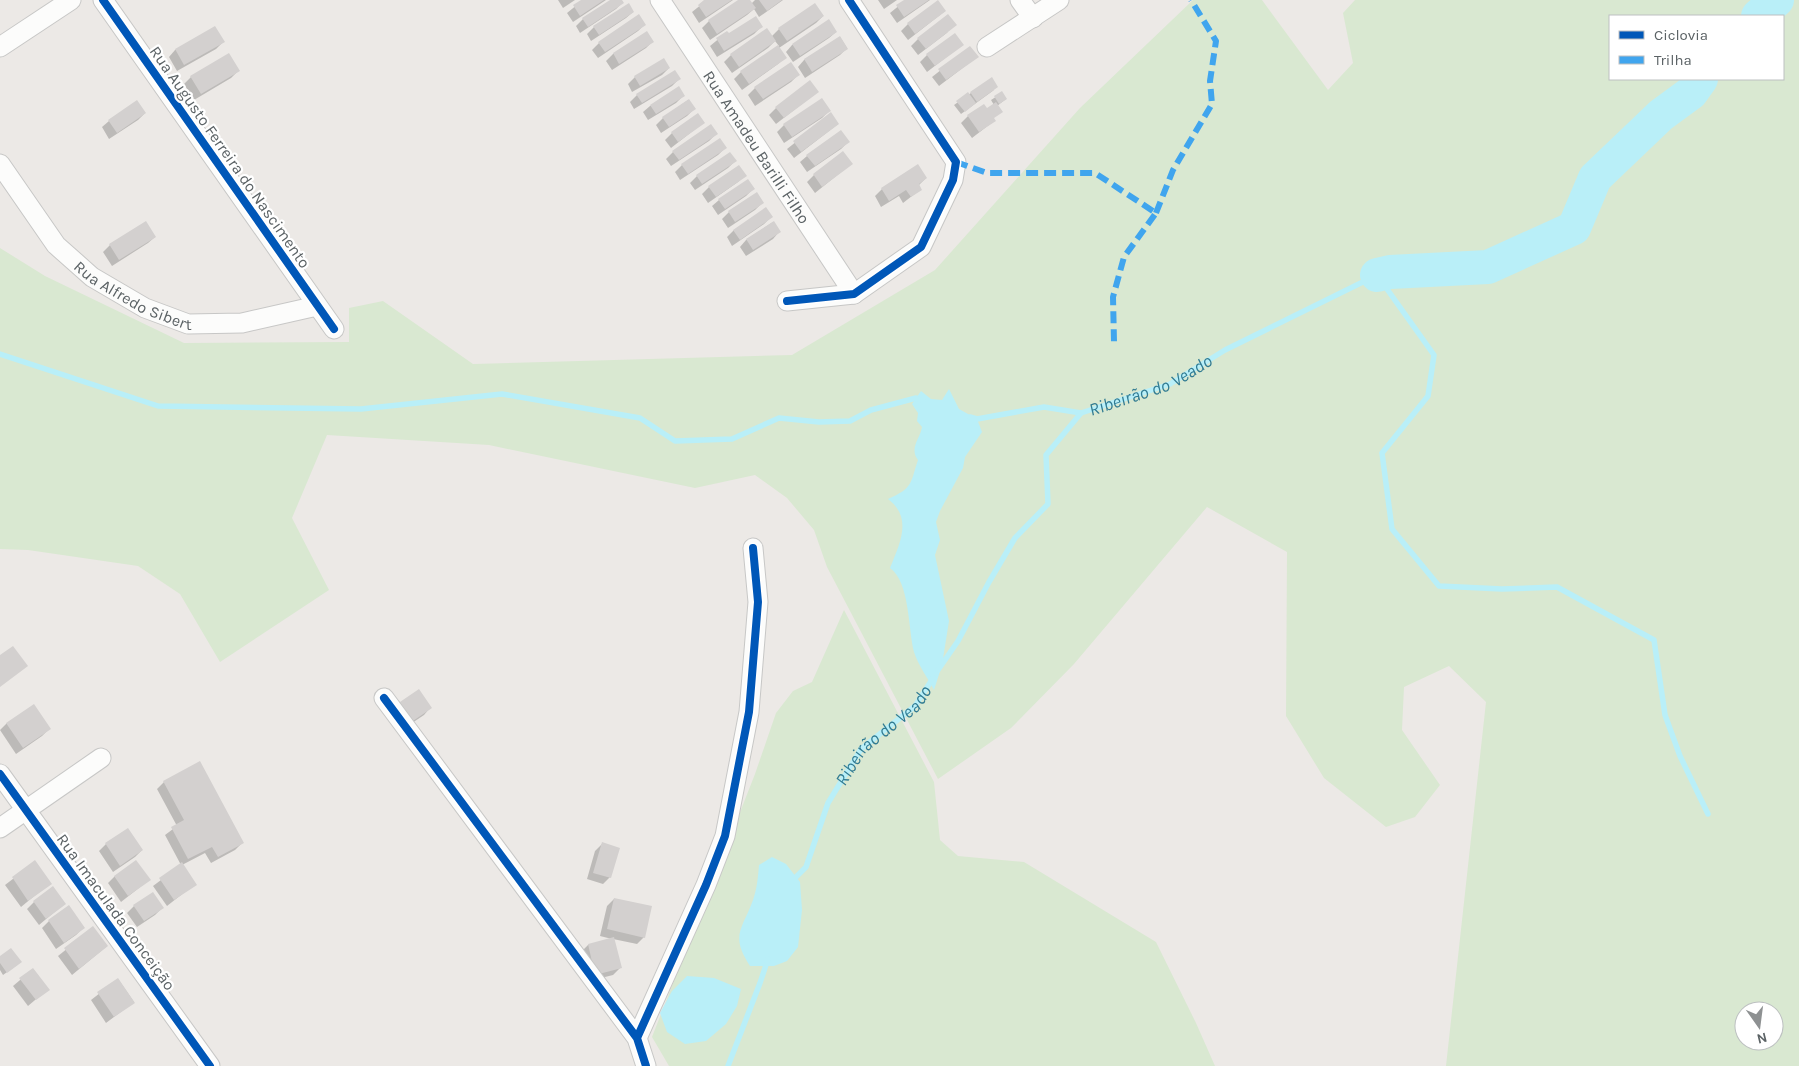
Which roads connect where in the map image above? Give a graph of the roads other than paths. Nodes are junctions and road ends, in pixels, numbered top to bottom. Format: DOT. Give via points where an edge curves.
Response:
graph roads {
  1 [pos="71,0"];
  2 [pos="103,0"];
  3 [pos="660,0"];
  4 [pos="849,0"];
  5 [pos="1020,0"];
  6 [pos="1059,0"];
  7 [pos="1033,18"];
  8 [pos="986,46"];
  9 [pos="0,47"];
  10 [pos="0,164"];
  11 [pos="854,294"];
  12 [pos="787,301"];
  13 [pos="317,306"];
  14 [pos="334,329"];
  15 [pos="753,548"];
  16 [pos="384,698"];
  17 [pos="101,758"];
  18 [pos="0,774"];
  19 [pos="25,810"];
  20 [pos="0,828"];
  21 [pos="637,1038"];
  22 [pos="210,1066"];
  23 [pos="646,1066"];
  1 -- 9 [label="street"];
  2 -- 13 [label="street, Rua Augusto Ferreira do Nascimento"];
  3 -- 11 [label="street, Rua Amadeu Barilli Filho"];
  4 -- 11 [label="street" via="956,162 953,180 921,247"];
  5 -- 7 [label="street"];
  6 -- 7 [label="street"];
  7 -- 8 [label="street"];
  10 -- 13 [label="street, Rua Alfredo Sibert" via="56,245 92,277 144,308 188,324 242,323"];
  11 -- 12 [label="street"];
  13 -- 14 [label="street, Rua Augusto Ferreira do Nascimento"];
  15 -- 21 [label="street" via="758,602 749,712 725,836"];
  16 -- 21 [label="street"];
  17 -- 19 [label="street"];
  18 -- 19 [label="street, Rua Imaculada Conceição"];
  19 -- 20 [label="street"];
  19 -- 22 [label="street, Rua Imaculada Conceição"];
  21 -- 23 [label="street"];
}
